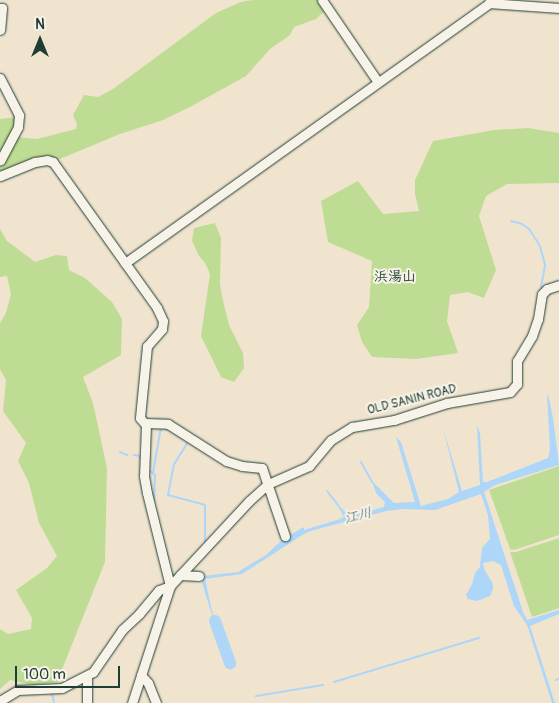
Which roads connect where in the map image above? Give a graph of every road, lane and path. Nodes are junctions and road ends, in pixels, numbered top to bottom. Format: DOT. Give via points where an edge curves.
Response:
graph roads {
  1 [pos="322,0"];
  2 [pos="0,8"];
  3 [pos="559,8"];
  4 [pos="0,30"];
  5 [pos="0,78"];
  6 [pos="378,82"];
  7 [pos="0,161"];
  8 [pos="0,176"];
  9 [pos="125,263"];
  10 [pos="559,285"];
  11 [pos="145,423"];
  12 [pos="268,484"];
  13 [pos="285,536"];
  14 [pos="180,575"];
  15 [pos="199,576"];
  16 [pos="170,586"];
  17 [pos="141,675"];
  18 [pos="87,676"];
  19 [pos="0,701"];
  20 [pos="87,703"];
  21 [pos="132,703"];
  22 [pos="156,703"];
  1 -- 6 [label="street"];
  2 -- 4 [label="street"];
  3 -- 6 [label="street" via="489,3"];
  5 -- 7 [label="street" via="19,115 18,127"];
  6 -- 9 [label="street"];
  8 -- 9 [label="street" via="35,162 53,162"];
  9 -- 11 [label="street" via="163,320 162,329 147,346 140,418"];
  10 -- 12 [label="street, OLD SANIN ROAD" via="542,294 538,320 518,361 517,384 510,392 447,403 394,420 352,427 331,440 309,466"];
  11 -- 12 [label="street" via="168,424 226,461 262,468"];
  11 -- 16 [label="street" via="144,476"];
  12 -- 13 [label="street"];
  12 -- 14 [label="street, OLD SANIN ROAD"];
  14 -- 15 [label="street"];
  14 -- 16 [label="street, OLD SANIN ROAD"];
  16 -- 17 [label="street, OLD SANIN ROAD"];
  16 -- 18 [label="street" via="159,590 122,630 96,669"];
  17 -- 21 [label="street, OLD SANIN ROAD"];
  17 -- 22 [label="street"];
  18 -- 19 [label="street" via="62,688 18,690"];
  18 -- 20 [label="street"];
}
